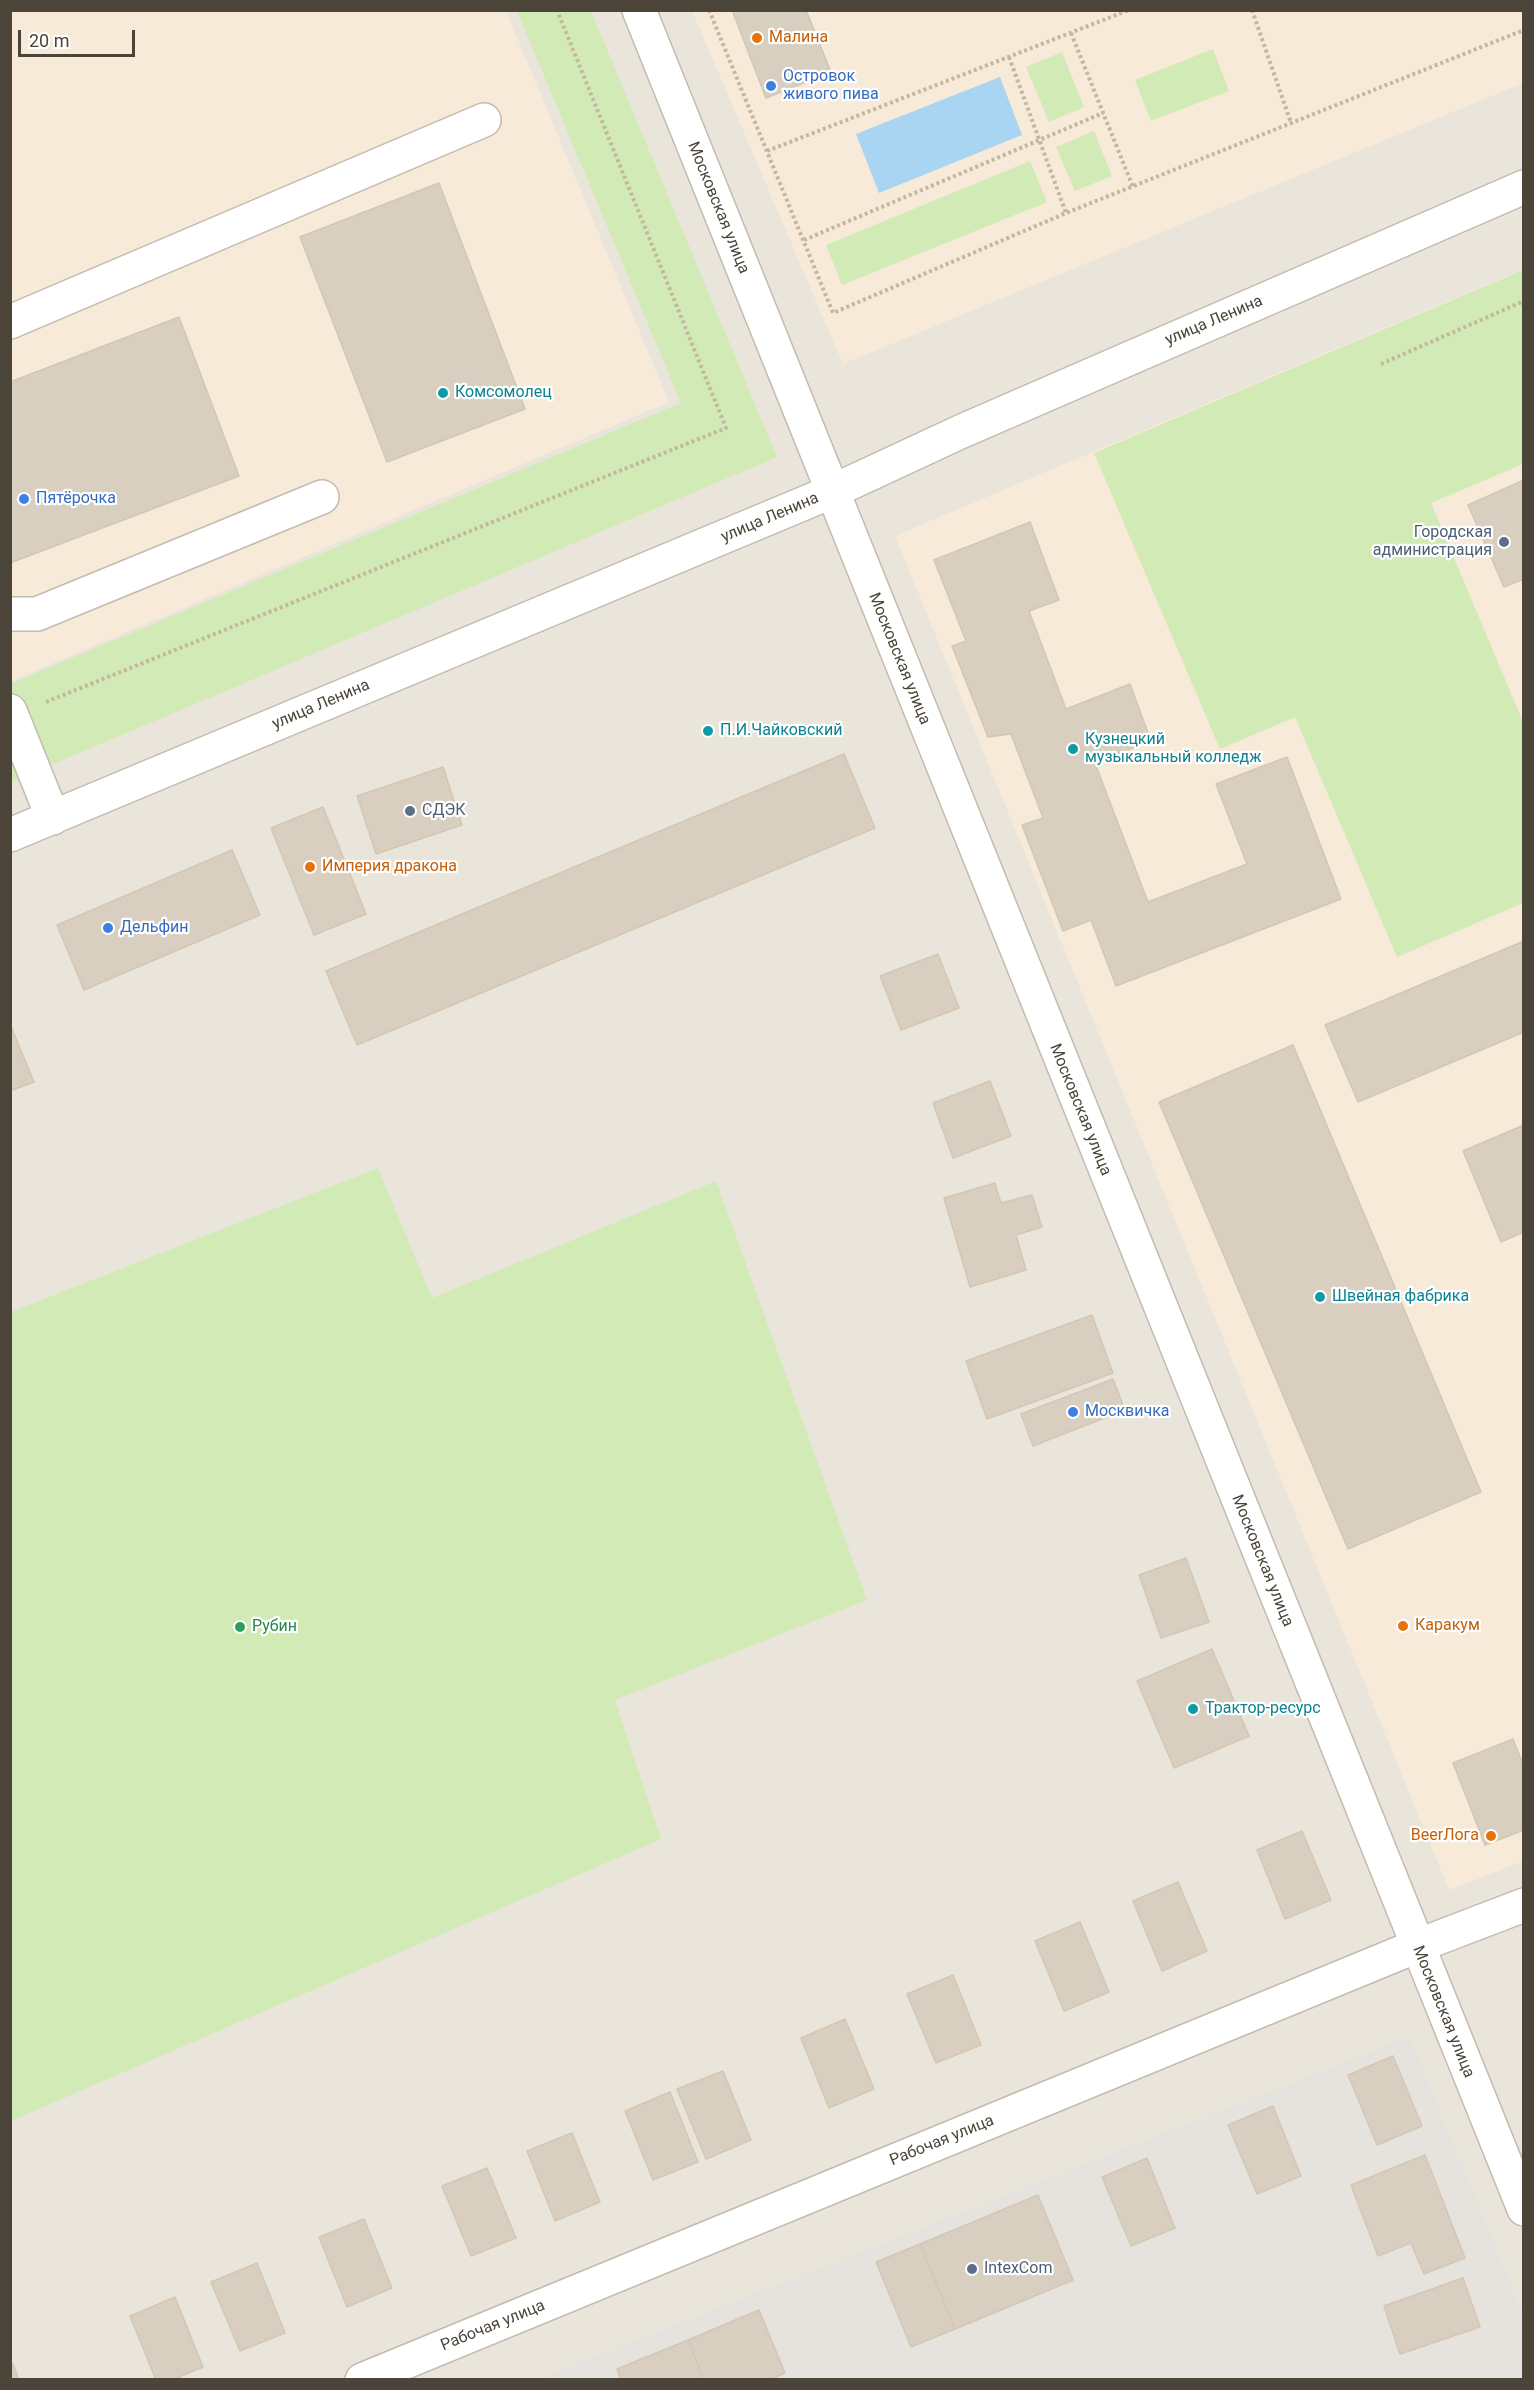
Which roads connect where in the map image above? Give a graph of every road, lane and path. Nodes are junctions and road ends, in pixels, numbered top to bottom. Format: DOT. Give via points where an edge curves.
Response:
graph roads {
  1 [pos="557,10"];
  2 [pos="639,10"];
  3 [pos="709,10"];
  4 [pos="1129,10"];
  5 [pos="1252,10"];
  6 [pos="1524,30"];
  7 [pos="1071,33"];
  8 [pos="1009,57"];
  9 [pos="1103,112"];
  10 [pos="484,120"];
  11 [pos="1292,123"];
  12 [pos="1039,140"];
  13 [pos="767,151"];
  14 [pos="1133,187"];
  15 [pos="1524,187"];
  16 [pos="1066,213"];
  17 [pos="804,240"];
  18 [pos="1524,301"];
  19 [pos="10,322"];
  20 [pos="1381,364"];
  21 [pos="831,492"];
  22 [pos="322,497"];
  23 [pos="10,614"];
  24 [pos="11,713"];
  25 [pos="53,818"];
  26 [pos="10,836"];
  27 [pos="1524,1905"];
  28 [pos="1417,1946"];
  29 [pos="1524,2209"];
  30 [pos="362,2379"];
  1 -- 24 [label="path" via="726,428"];
  2 -- 21 [label="street, Московская улица"];
  3 -- 13 [label="path"];
  4 -- 7 [label="path"];
  5 -- 11 [label="path"];
  6 -- 11 [label="path"];
  7 -- 8 [label="path"];
  7 -- 9 [label="path"];
  8 -- 12 [label="path"];
  8 -- 13 [label="path"];
  9 -- 12 [label="path"];
  9 -- 14 [label="path"];
  10 -- 19 [label="street"];
  11 -- 14 [label="path"];
  12 -- 16 [label="path"];
  12 -- 17 [label="path"];
  13 -- 17 [label="path"];
  14 -- 16 [label="path"];
  15 -- 21 [label="street, улица Ленина"];
  16 -- 17 [label="path" via="833,313"];
  18 -- 20 [label="path"];
  21 -- 25 [label="street, улица Ленина"];
  21 -- 28 [label="street, Московская улица"];
  22 -- 23 [label="street" via="36,614"];
  24 -- 25 [label="street"];
  25 -- 26 [label="street, улица Ленина"];
  27 -- 28 [label="street, Рабочая улица"];
  28 -- 29 [label="street, Московская улица"];
  28 -- 30 [label="street, Рабочая улица"];
}
